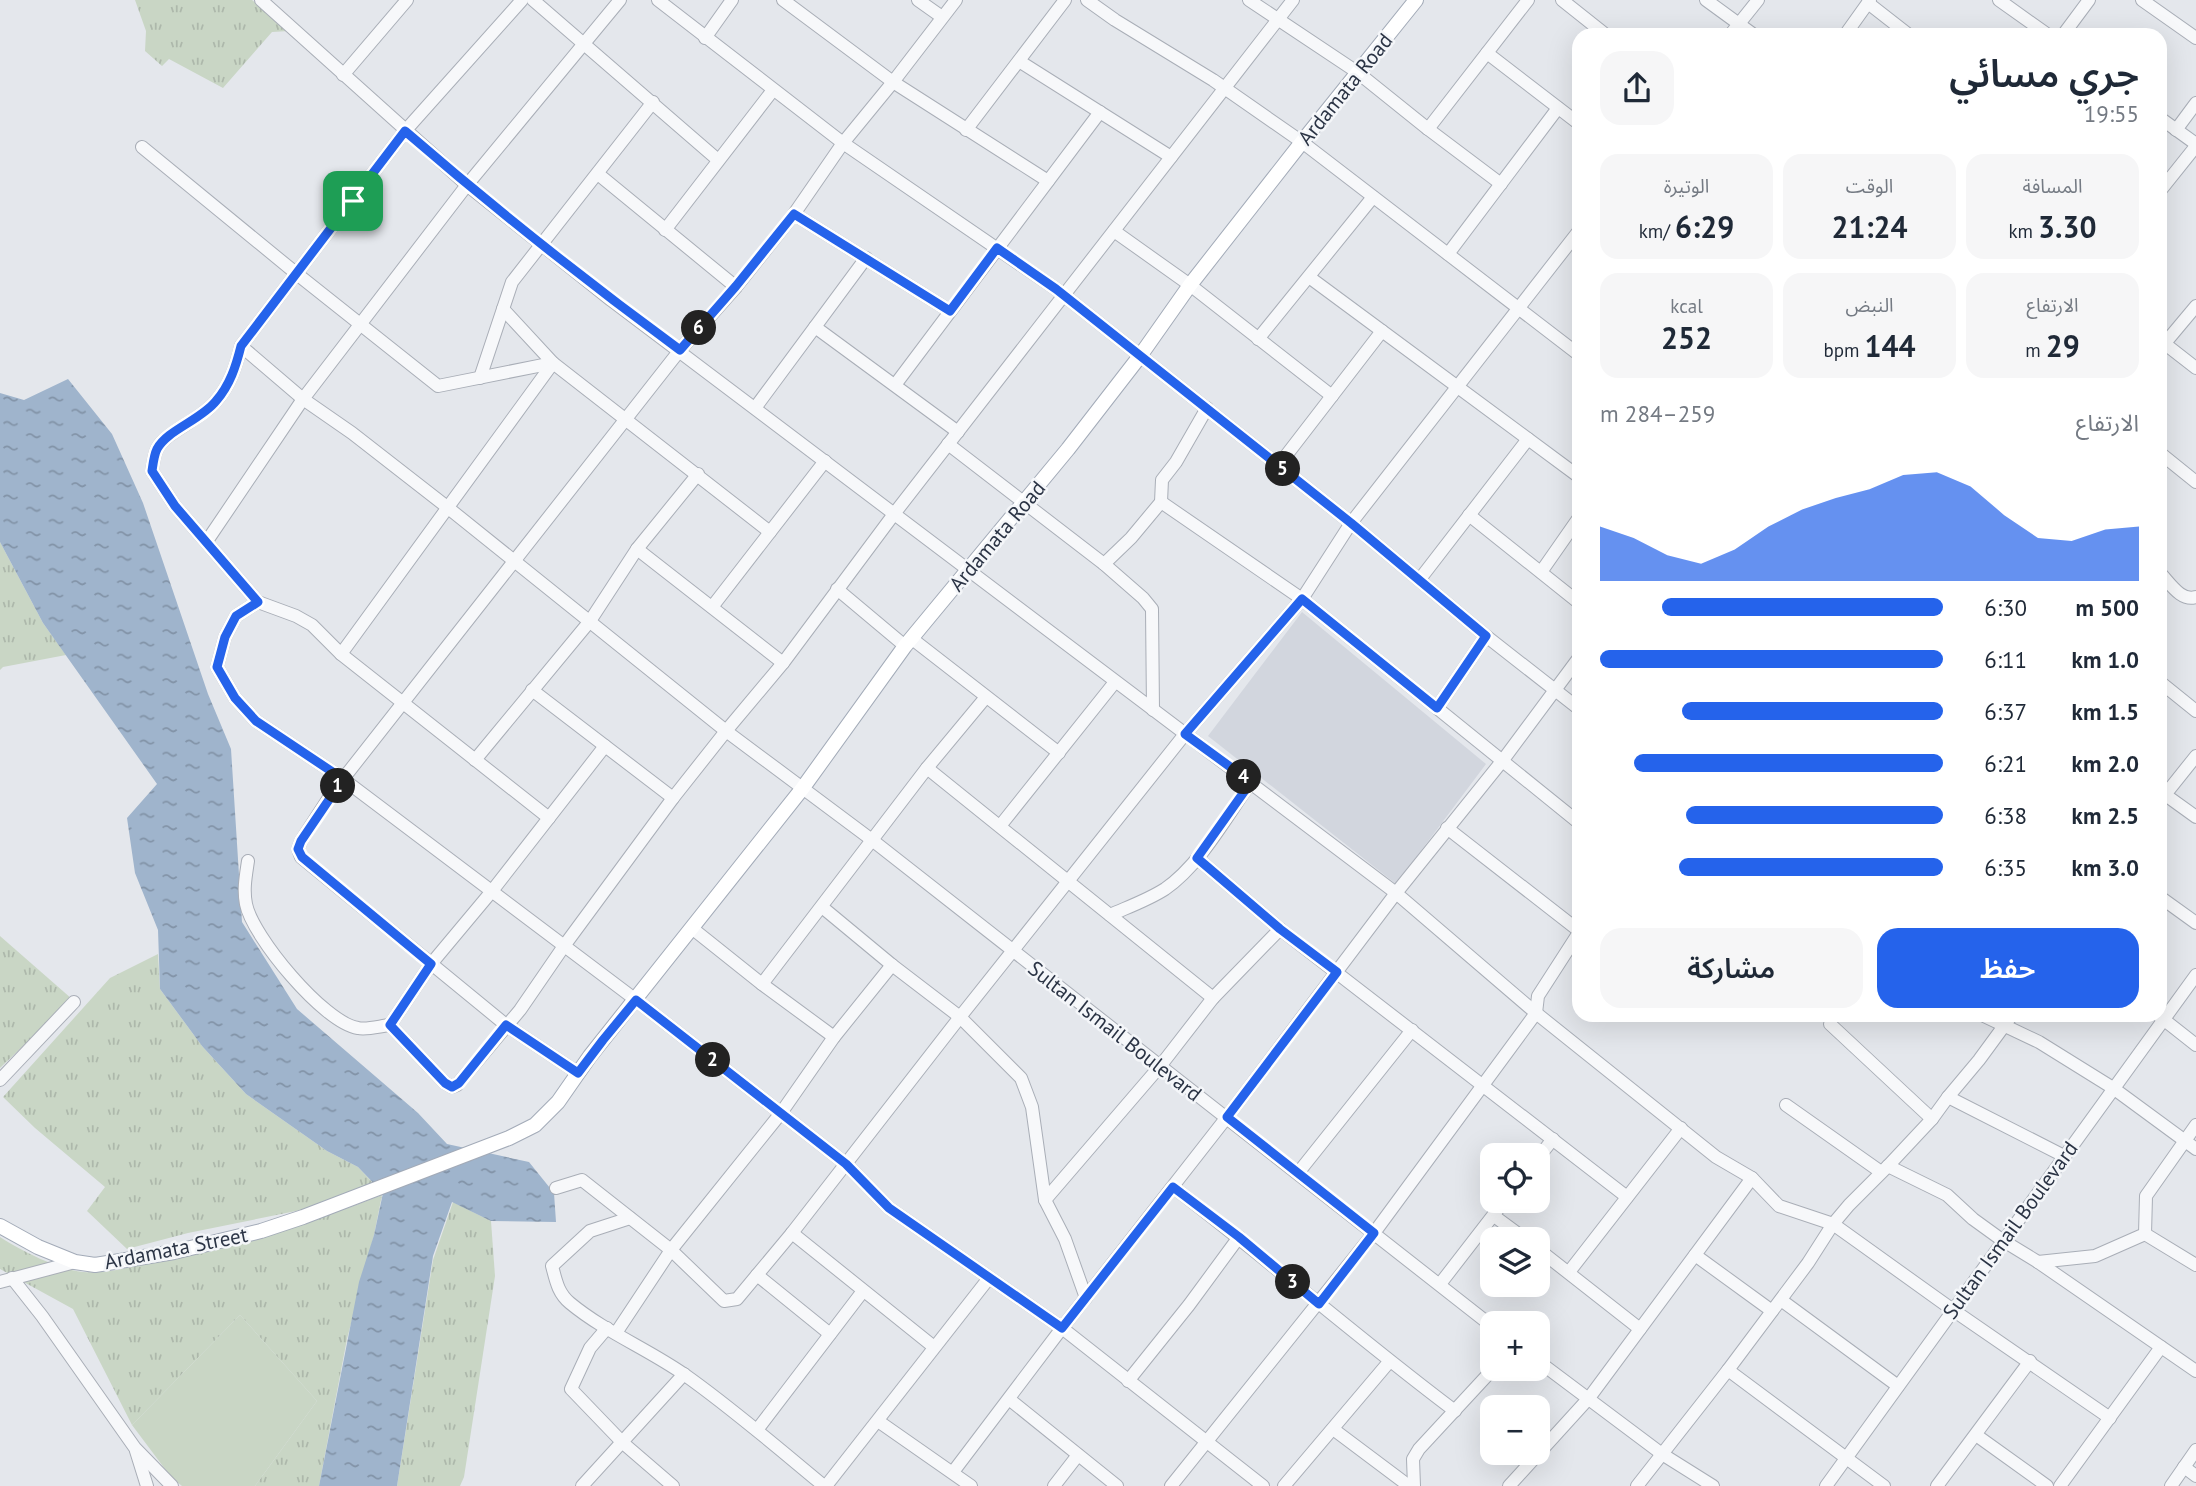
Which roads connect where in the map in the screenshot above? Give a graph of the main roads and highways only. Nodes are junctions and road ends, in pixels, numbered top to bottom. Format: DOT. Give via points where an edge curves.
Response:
graph roads {
  1 [pos="1416,0"];
  2 [pos="509,1138"];
  3 [pos="0,1226"];
  1 -- 2 [label="main road, Ardamata Road" via="1025,502 908,642 803,789 558,1102 535,1125"];
  2 -- 3 [label="main road, Ardamata Street" via="261,1231 174,1252 95,1265 38,1247"];
}
